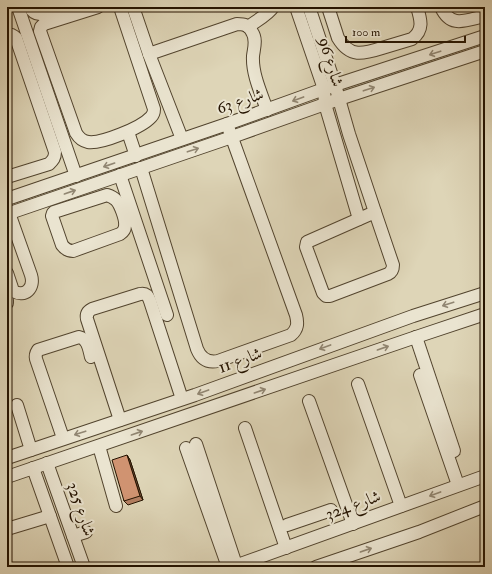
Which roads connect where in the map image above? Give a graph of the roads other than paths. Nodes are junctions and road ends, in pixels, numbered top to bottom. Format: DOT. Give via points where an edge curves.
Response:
graph roads {
  1 [pos="18,7"];
  2 [pos="30,7"];
  3 [pos="64,7"];
  4 [pos="98,7"];
  5 [pos="120,7"];
  6 [pos="133,7"];
  7 [pos="273,7"];
  8 [pos="296,7"];
  9 [pos="309,7"];
  10 [pos="328,7"];
  11 [pos="417,7"];
  12 [pos="441,7"];
  13 [pos="484,18"];
  14 [pos="248,26"];
  15 [pos="7,34"];
  16 [pos="485,36"];
  17 [pos="485,51"];
  18 [pos="149,54"];
  19 [pos="336,85"];
  20 [pos="324,89"];
  21 [pos="339,99"];
  22 [pos="325,104"];
  23 [pos="267,110"];
  24 [pos="227,124"];
  25 [pos="128,132"];
  26 [pos="349,134"];
  27 [pos="232,137"];
  28 [pos="182,139"];
  29 [pos="335,139"];
  30 [pos="160,146"];
  31 [pos="136,156"];
  32 [pos="165,160"];
  33 [pos="141,168"];
  34 [pos="120,175"];
  35 [pos="76,176"];
  36 [pos="7,177"];
  37 [pos="103,181"];
  38 [pos="43,187"];
  39 [pos="107,195"];
  40 [pos="7,199"];
  41 [pos="49,200"];
  42 [pos="56,211"];
  43 [pos="375,212"];
  44 [pos="8,213"];
  45 [pos="359,219"];
  46 [pos="10,226"];
  47 [pos="7,273"];
  48 [pos="485,293"];
  49 [pos="7,300"];
  50 [pos="7,303"];
  51 [pos="167,314"];
  52 [pos="485,314"];
  53 [pos="416,337"];
  54 [pos="420,375"];
  55 [pos="358,384"];
  56 [pos="182,399"];
  57 [pos="310,400"];
  58 [pos="17,404"];
  59 [pos="117,421"];
  60 [pos="245,428"];
  61 [pos="63,438"];
  62 [pos="99,446"];
  63 [pos="191,446"];
  64 [pos="31,450"];
  65 [pos="454,451"];
  66 [pos="7,458"];
  67 [pos="47,463"];
  68 [pos="33,468"];
  69 [pos="485,476"];
  70 [pos="7,477"];
  71 [pos="458,485"];
  72 [pos="116,506"];
  73 [pos="401,506"];
  74 [pos="485,506"];
  75 [pos="50,516"];
  76 [pos="353,524"];
  77 [pos="7,529"];
  78 [pos="334,530"];
  79 [pos="86,532"];
  80 [pos="73,536"];
  81 [pos="305,541"];
  82 [pos="286,548"];
  83 [pos="65,566"];
  84 [pos="232,566"];
  85 [pos="84,567"];
  86 [pos="316,567"];
  1 -- 35 [label="street"];
  2 -- 3 [label="street" via="40,15"];
  4 -- 25 [label="street" via="44,24 40,31 78,137 92,142"];
  5 -- 25 [label="street" via="154,109 153,114 145,122"];
  6 -- 18 [label="street"];
  7 -- 14 [label="street"];
  8 -- 20 [label="street, شارع 96"];
  9 -- 19 [label="street, شارع 96"];
  10 -- 11 [label="street" via="338,38 344,47 364,54 416,36 421,27"];
  12 -- 13 [label="street" via="447,17 458,22"];
  14 -- 18 [label="street" via="237,24"];
  14 -- 23 [label="street" via="255,40 253,67"];
  15 -- 36 [label="street" via="16,38 55,157 49,164"];
  16 -- 19 [label="street, شارع 63, one-way"];
  21 -- 17 [label="street, شارع 63, one-way"];
  18 -- 28 [label="street"];
  19 -- 20 [label="street, شارع 63"];
  19 -- 21 [label="street, شارع 96"];
  20 -- 22 [label="street, شارع 96"];
  20 -- 23 [label="street, شارع 63, one-way"];
  21 -- 22 [label="street, شارع 63"];
  21 -- 26 [label="street, شارع 96"];
  22 -- 27 [label="street, شارع 63"];
  22 -- 29 [label="street, شارع 96"];
  23 -- 24 [label="street, شارع 63"];
  24 -- 27 [label="street"];
  24 -- 28 [label="street, شارع 63"];
  25 -- 31 [label="street"];
  26 -- 29 [label="street"];
  26 -- 43 [label="street, شارع 96"];
  32 -- 27 [label="street, شارع 63, one-way"];
  27 -- 33 [label="street" via="296,315 297,324 291,335 218,361 207,361 197,349"];
  28 -- 30 [label="street, شارع 63"];
  29 -- 45 [label="street, شارع 96"];
  30 -- 31 [label="street, شارع 63"];
  30 -- 32 [label="street"];
  31 -- 35 [label="street, شارع 63, one-way"];
  32 -- 33 [label="street, شارع 63"];
  33 -- 34 [label="street, شارع 63"];
  34 -- 37 [label="street, شارع 63"];
  34 -- 51 [label="street"];
  35 -- 38 [label="street, شارع 63"];
  37 -- 39 [label="street"];
  41 -- 37 [label="street, شارع 63, one-way"];
  38 -- 40 [label="street, شارع 63"];
  38 -- 41 [label="street"];
  39 -- 42 [label="street"];
  39 -- 42 [label="street" via="120,205 125,223 124,231 73,250 66,250 62,245 52,216"];
  41 -- 42 [label="street"];
  41 -- 44 [label="street, شارع 63"];
  43 -- 45 [label="street"];
  43 -- 45 [label="street, شارع 96" via="393,265 392,272 326,296 307,244"];
  44 -- 46 [label="street"];
  46 -- 47 [label="street" via="32,280 30,289 22,293 13,291"];
  48 -- 56 [label="street, شارع 11, one-way" via="413,316"];
  49 -- 50 [label="street"];
  52 -- 53 [label="street, شارع 11"];
  62 -- 53 [label="street, شارع 11, one-way"];
  53 -- 65 [label="street"];
  54 -- 71 [label="street"];
  55 -- 73 [label="street"];
  56 -- 59 [label="street, شارع 11"];
  56 -- 59 [label="street" via="147,296 140,294 92,309 87,314 88,322"];
  57 -- 76 [label="street"];
  58 -- 64 [label="street"];
  59 -- 61 [label="street, شارع 11, one-way"];
  59 -- 61 [label="street" via="85,340 79,338 38,350 35,356"];
  60 -- 82 [label="street"];
  61 -- 64 [label="street, شارع 11"];
  62 -- 67 [label="street, شارع 11"];
  62 -- 72 [label="street"];
  63 -- 84 [label="street"];
  64 -- 66 [label="street, شارع 11"];
  67 -- 68 [label="street, شارع 11"];
  67 -- 80 [label="street, شارع 325"];
  68 -- 70 [label="street, شارع 11"];
  68 -- 75 [label="street, شارع 325"];
  69 -- 71 [label="street, شارع 324"];
  71 -- 73 [label="street, شارع 324, one-way"];
  73 -- 76 [label="street, شارع 324"];
  86 -- 74 [label="street, one-way" via="419,532"];
  75 -- 77 [label="street"];
  75 -- 83 [label="street, شارع 325"];
  76 -- 78 [label="street, شارع 324"];
  78 -- 81 [label="street, شارع 324"];
  78 -- 81 [label="street" via="329,510 292,523"];
  79 -- 80 [label="street"];
  80 -- 85 [label="street, شارع 325"];
  81 -- 82 [label="street, شارع 324"];
  82 -- 84 [label="street, شارع 324"];
}
